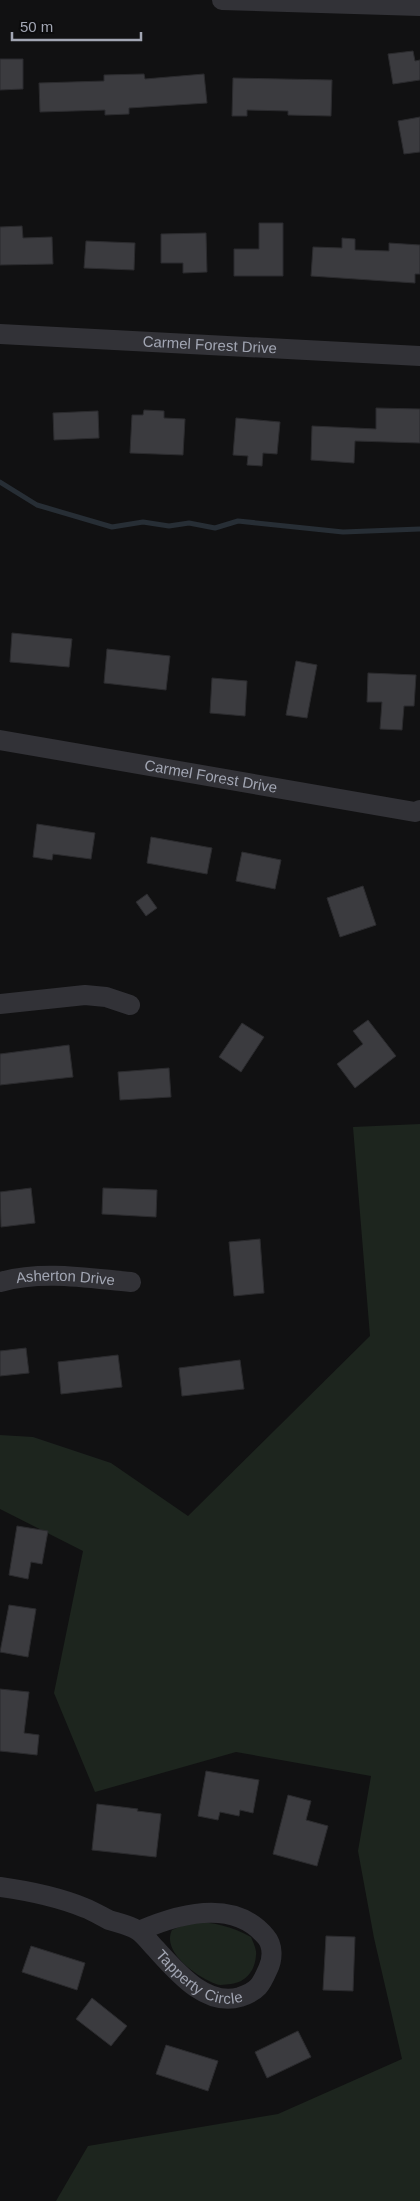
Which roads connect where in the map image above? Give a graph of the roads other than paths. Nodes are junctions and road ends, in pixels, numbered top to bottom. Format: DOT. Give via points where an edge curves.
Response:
graph roads {
  1 [pos="222,0"];
  2 [pos="420,6"];
  3 [pos="0,334"];
  4 [pos="420,356"];
  5 [pos="0,740"];
  6 [pos="420,810"];
  7 [pos="0,1004"];
  8 [pos="130,1005"];
  9 [pos="0,1282"];
  10 [pos="131,1282"];
  11 [pos="0,1887"];
  12 [pos="139,1931"];
  1 -- 2 [label="street"];
  3 -- 4 [label="street, Carmel Forest Drive"];
  5 -- 6 [label="street, Carmel Forest Drive" via="414,812"];
  7 -- 8 [label="street" via="85,995 106,996"];
  9 -- 10 [label="street, Asherton Drive" via="60,1275"];
  11 -- 12 [label="street, Tapperty Circle" via="86,1908"];
  12 -- 12 [label="street, Tapperty Circle" via="193,1986 213,1997 234,1999 249,1994 260,1986 270,1966 272,1949 268,1938 238,1917 197,1912"];
}
